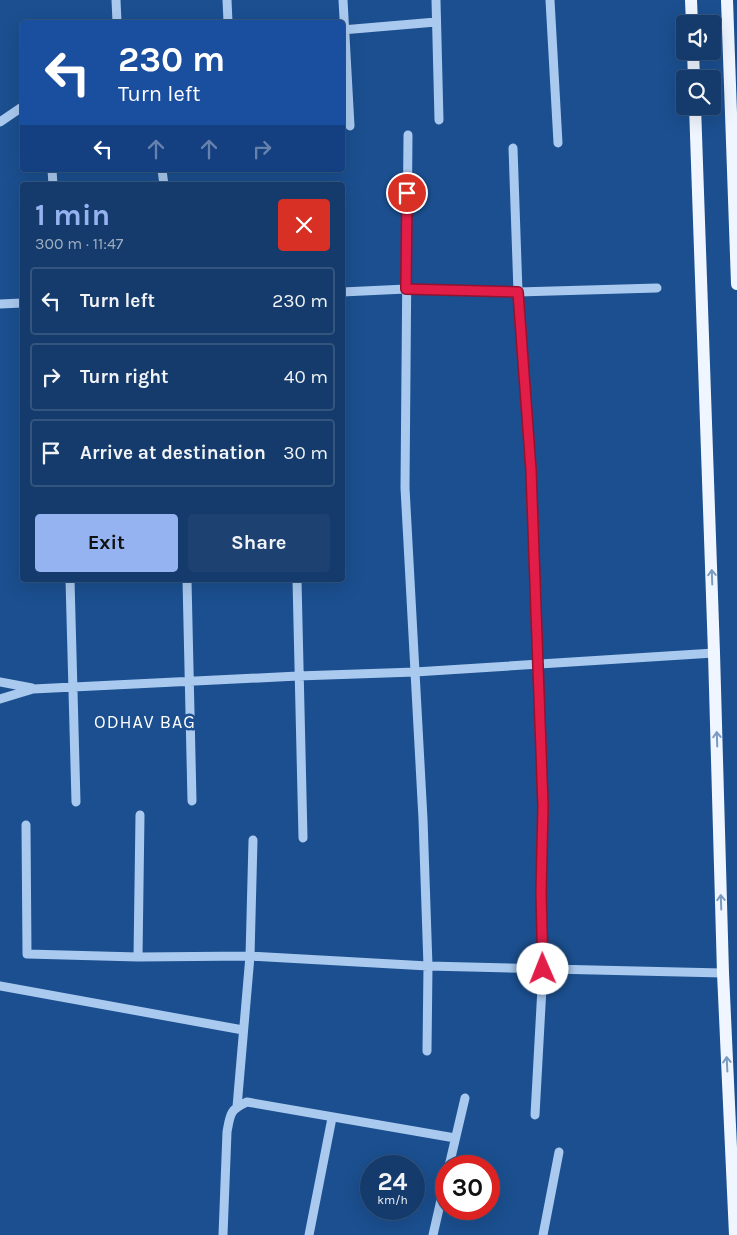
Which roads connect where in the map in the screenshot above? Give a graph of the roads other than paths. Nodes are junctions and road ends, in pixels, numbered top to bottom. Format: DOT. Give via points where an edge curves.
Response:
graph roads {
  1 [pos="116,0"];
  2 [pos="227,0"];
  3 [pos="343,0"];
  4 [pos="436,0"];
  5 [pos="550,0"];
  6 [pos="692,0"];
  7 [pos="727,0"];
  8 [pos="692,15"];
  9 [pos="117,20"];
  10 [pos="228,20"];
  11 [pos="344,20"];
  12 [pos="436,22"];
  13 [pos="345,30"];
  14 [pos="345,46"];
  15 [pos="733,52"];
  16 [pos="20,108"];
  17 [pos="695,115"];
  18 [pos="439,120"];
  19 [pos="0,122"];
  20 [pos="350,126"];
  21 [pos="408,135"];
  22 [pos="558,143"];
  23 [pos="513,148"];
  24 [pos="735,178"];
  25 [pos="737,284"];
  26 [pos="657,288"];
  27 [pos="406,289"];
  28 [pos="345,292"];
  29 [pos="518,292"];
  30 [pos="20,303"];
  31 [pos="0,304"];
  32 [pos="70,582"];
  33 [pos="187,582"];
  34 [pos="297,582"];
  35 [pos="714,653"];
  36 [pos="536,663"];
  37 [pos="415,672"];
  38 [pos="298,676"];
  39 [pos="190,681"];
  40 [pos="0,682"];
  41 [pos="72,687"];
  42 [pos="33,689"];
  43 [pos="0,700"];
  44 [pos="192,801"];
  45 [pos="76,802"];
  46 [pos="140,815"];
  47 [pos="26,825"];
  48 [pos="303,838"];
  49 [pos="253,840"];
  50 [pos="250,956"];
  51 [pos="138,957"];
  52 [pos="428,966"];
  53 [pos="543,969"];
  54 [pos="723,973"];
  55 [pos="0,986"];
  56 [pos="243,1030"];
  57 [pos="428,1051"];
  58 [pos="465,1098"];
  59 [pos="236,1107"];
  60 [pos="535,1115"];
  61 [pos="332,1118"];
  62 [pos="455,1138"];
  63 [pos="559,1152"];
  64 [pos="451,1155"];
  65 [pos="436,1220"];
  66 [pos="222,1235"];
  67 [pos="309,1235"];
  68 [pos="433,1235"];
  69 [pos="543,1235"];
  70 [pos="735,1235"];
  1 -- 9 [label="street"];
  2 -- 10 [label="street"];
  3 -- 11 [label="street"];
  4 -- 12 [label="street"];
  5 -- 22 [label="street"];
  6 -- 8 [label="main road"];
  7 -- 15 [label="main road"];
  12 -- 13 [label="street"];
  12 -- 18 [label="street"];
  14 -- 20 [label="street"];
  15 -- 24 [label="main road"];
  16 -- 19 [label="street"];
  35 -- 17 [label="main road, one-way"];
  21 -- 27 [label="street"];
  23 -- 29 [label="street"];
  24 -- 25 [label="main road"];
  26 -- 29 [label="street"];
  27 -- 28 [label="street"];
  27 -- 29 [label="street"];
  27 -- 37 [label="street" via="405,488"];
  29 -- 36 [label="street" via="531,470"];
  30 -- 31 [label="street"];
  32 -- 41 [label="street"];
  33 -- 39 [label="street"];
  34 -- 38 [label="street"];
  35 -- 36 [label="street"];
  54 -- 35 [label="main road, one-way"];
  36 -- 37 [label="street"];
  36 -- 53 [label="street" via="543,806"];
  37 -- 38 [label="street"];
  37 -- 52 [label="street"];
  38 -- 39 [label="street"];
  38 -- 48 [label="street"];
  39 -- 41 [label="street"];
  39 -- 44 [label="street"];
  40 -- 42 [label="street"];
  41 -- 42 [label="street"];
  41 -- 45 [label="street"];
  42 -- 43 [label="street"];
  46 -- 51 [label="street"];
  47 -- 51 [label="street" via="27,954"];
  49 -- 50 [label="street"];
  50 -- 51 [label="street"];
  50 -- 52 [label="street"];
  50 -- 56 [label="street"];
  52 -- 53 [label="street"];
  52 -- 57 [label="street"];
  53 -- 54 [label="street"];
  53 -- 60 [label="street"];
  70 -- 54 [label="main road, one-way"];
  55 -- 56 [label="street"];
  56 -- 59 [label="street"];
  58 -- 62 [label="street"];
  59 -- 61 [label="street" via="247,1102"];
  59 -- 66 [label="street" via="229,1116 227,1132"];
  61 -- 62 [label="street"];
  61 -- 67 [label="street"];
  62 -- 64 [label="street"];
  63 -- 69 [label="street"];
  65 -- 68 [label="street"];
}
